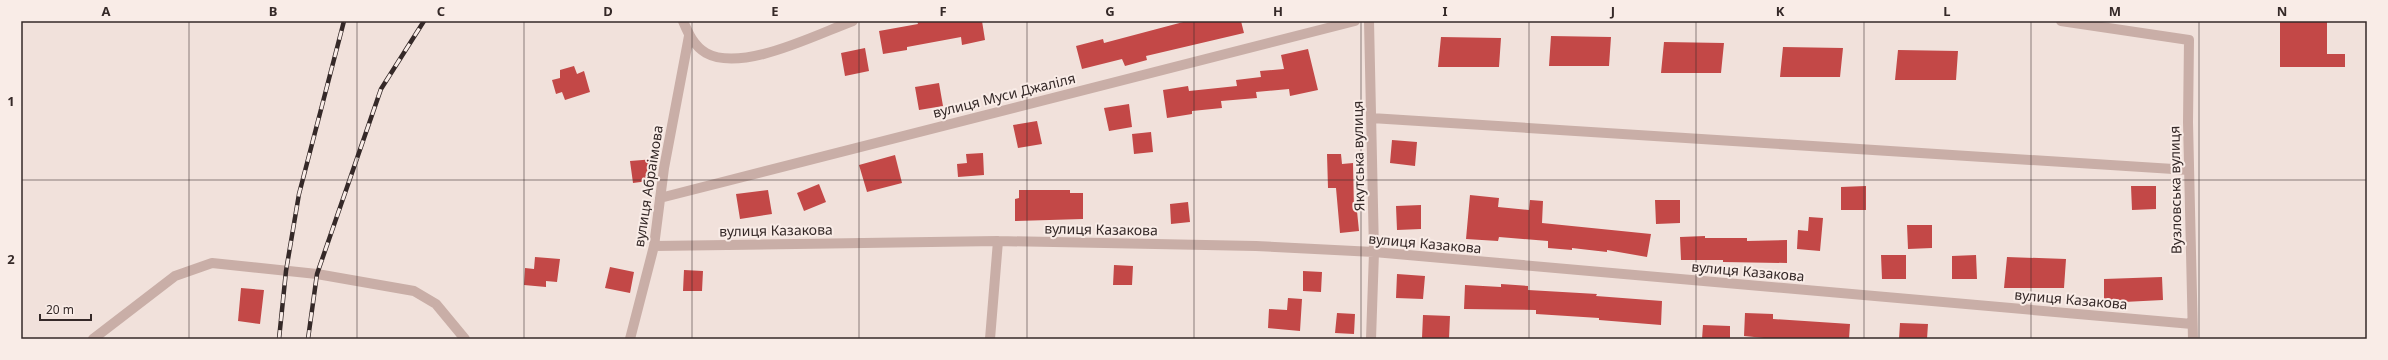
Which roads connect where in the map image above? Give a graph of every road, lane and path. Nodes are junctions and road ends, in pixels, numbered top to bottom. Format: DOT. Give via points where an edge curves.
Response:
graph roads {
  1 [pos="683,21"];
  2 [pos="853,21"];
  3 [pos="1355,21"];
  4 [pos="1369,21"];
  5 [pos="2060,21"];
  6 [pos="689,36"];
  7 [pos="1371,118"];
  8 [pos="2189,170"];
  9 [pos="660,198"];
  10 [pos="998,241"];
  11 [pos="654,246"];
  12 [pos="1374,252"];
  13 [pos="2192,324"];
  14 [pos="93,339"];
  15 [pos="465,339"];
  16 [pos="630,339"];
  17 [pos="990,339"];
  18 [pos="1371,339"];
  19 [pos="2193,339"];
  1 -- 6 [label="street"];
  2 -- 6 [label="street" via="761,56 730,60 706,53"];
  3 -- 9 [label="street, вулиця Муси Джаліля"];
  4 -- 7 [label="street, Якутська вулиця"];
  5 -- 8 [label="street, Вузловська вулиця" via="2190,40"];
  6 -- 9 [label="street, вулиця Абраімова"];
  7 -- 8 [label="street"];
  7 -- 12 [label="street, Якутська вулиця"];
  8 -- 13 [label="street, Вузловська вулиця"];
  9 -- 11 [label="street, вулиця Абраімова"];
  10 -- 11 [label="street, вулиця Казакова"];
  10 -- 12 [label="street, вулиця Казакова" via="1256,246"];
  10 -- 17 [label="street"];
  11 -- 16 [label="street, вулиця Абраімова"];
  12 -- 13 [label="street, вулиця Казакова"];
  12 -- 18 [label="street, Якутська вулиця"];
  13 -- 19 [label="street, Вузловська вулиця"];
  14 -- 15 [label="street" via="175,276 212,262 317,274 414,291 436,304"];
}
